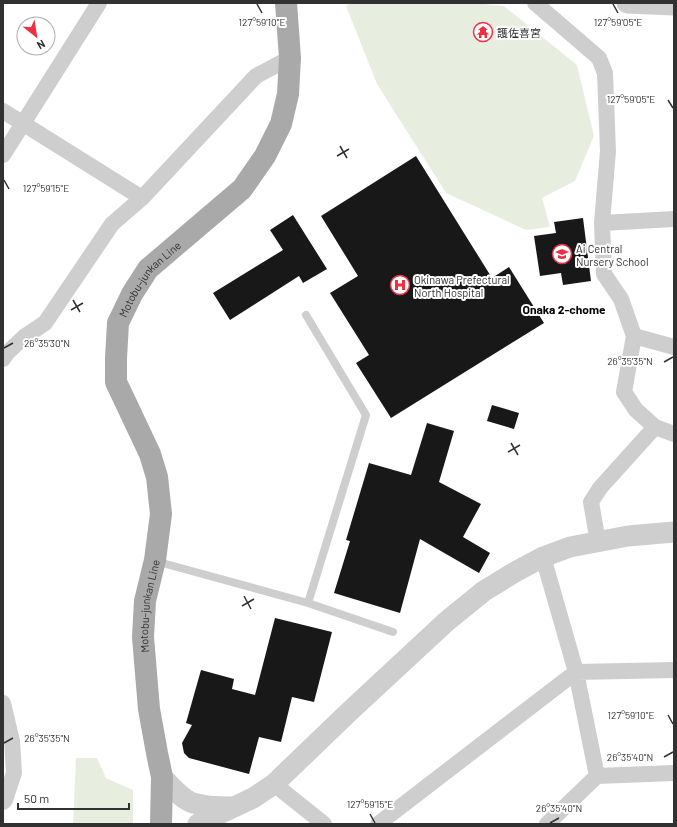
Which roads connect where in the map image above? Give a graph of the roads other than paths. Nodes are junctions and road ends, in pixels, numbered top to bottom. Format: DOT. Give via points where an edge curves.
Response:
graph roads {
  1 [pos="99,3"];
  2 [pos="286,3"];
  3 [pos="535,3"];
  4 [pos="627,3"];
  5 [pos="674,6"];
  6 [pos="290,58"];
  7 [pos="3,111"];
  8 [pos="22,123"];
  9 [pos="3,154"];
  10 [pos="142,198"];
  11 [pos="674,219"];
  12 [pos="602,223"];
  13 [pos="306,315"];
  14 [pos="634,336"];
  15 [pos="674,347"];
  16 [pos="3,360"];
  17 [pos="655,427"];
  18 [pos="674,434"];
  19 [pos="674,532"];
  20 [pos="598,542"];
  21 [pos="543,557"];
  22 [pos="155,560"];
  23 [pos="308,603"];
  24 [pos="393,632"];
  25 [pos="674,670"];
  26 [pos="576,672"];
  27 [pos="3,703"];
  28 [pos="674,773"];
  29 [pos="597,776"];
  30 [pos="162,777"];
  31 [pos="274,784"];
  32 [pos="3,802"];
  33 [pos="235,807"];
  34 [pos="162,824"];
  35 [pos="198,824"];
  36 [pos="324,824"];
  37 [pos="378,824"];
  38 [pos="546,824"];
  1 -- 8 [label="street"];
  2 -- 6 [label="main road, Motobu-junkan Line"];
  3 -- 12 [label="street" via="599,58 605,73 608,151"];
  4 -- 5 [label="street"];
  6 -- 10 [label="street" via="256,76"];
  6 -- 22 [label="main road, Motobu-junkan Line" via="288,94 282,124 265,156 242,189 148,270 118,322 116,382 150,454 157,477 161,514"];
  7 -- 8 [label="street"];
  8 -- 9 [label="street"];
  8 -- 10 [label="street"];
  10 -- 16 [label="street" via="112,224 45,323 24,337"];
  11 -- 12 [label="street"];
  12 -- 14 [label="street" via="604,274 621,299"];
  13 -- 23 [label="lane" via="366,415"];
  14 -- 15 [label="street"];
  14 -- 17 [label="street" via="624,392 636,410"];
  17 -- 18 [label="street"];
  17 -- 20 [label="street" via="600,488 591,502"];
  19 -- 20 [label="street" via="628,536"];
  20 -- 21 [label="street" via="570,547"];
  21 -- 26 [label="street"];
  21 -- 31 [label="street" via="484,591 447,621"];
  22 -- 23 [label="lane"];
  22 -- 30 [label="main road, Motobu-junkan Line" via="146,601 143,637 149,709"];
  23 -- 24 [label="lane"];
  25 -- 26 [label="street"];
  26 -- 29 [label="street"];
  26 -- 37 [label="street"];
  27 -- 32 [label="street" via="12,740 14,773"];
  28 -- 29 [label="street"];
  29 -- 38 [label="street"];
  30 -- 33 [label="street" via="192,803"];
  30 -- 34 [label="main road, Motobu-junkan Line"];
  31 -- 33 [label="street"];
  31 -- 36 [label="street"];
  33 -- 35 [label="street"];
}
